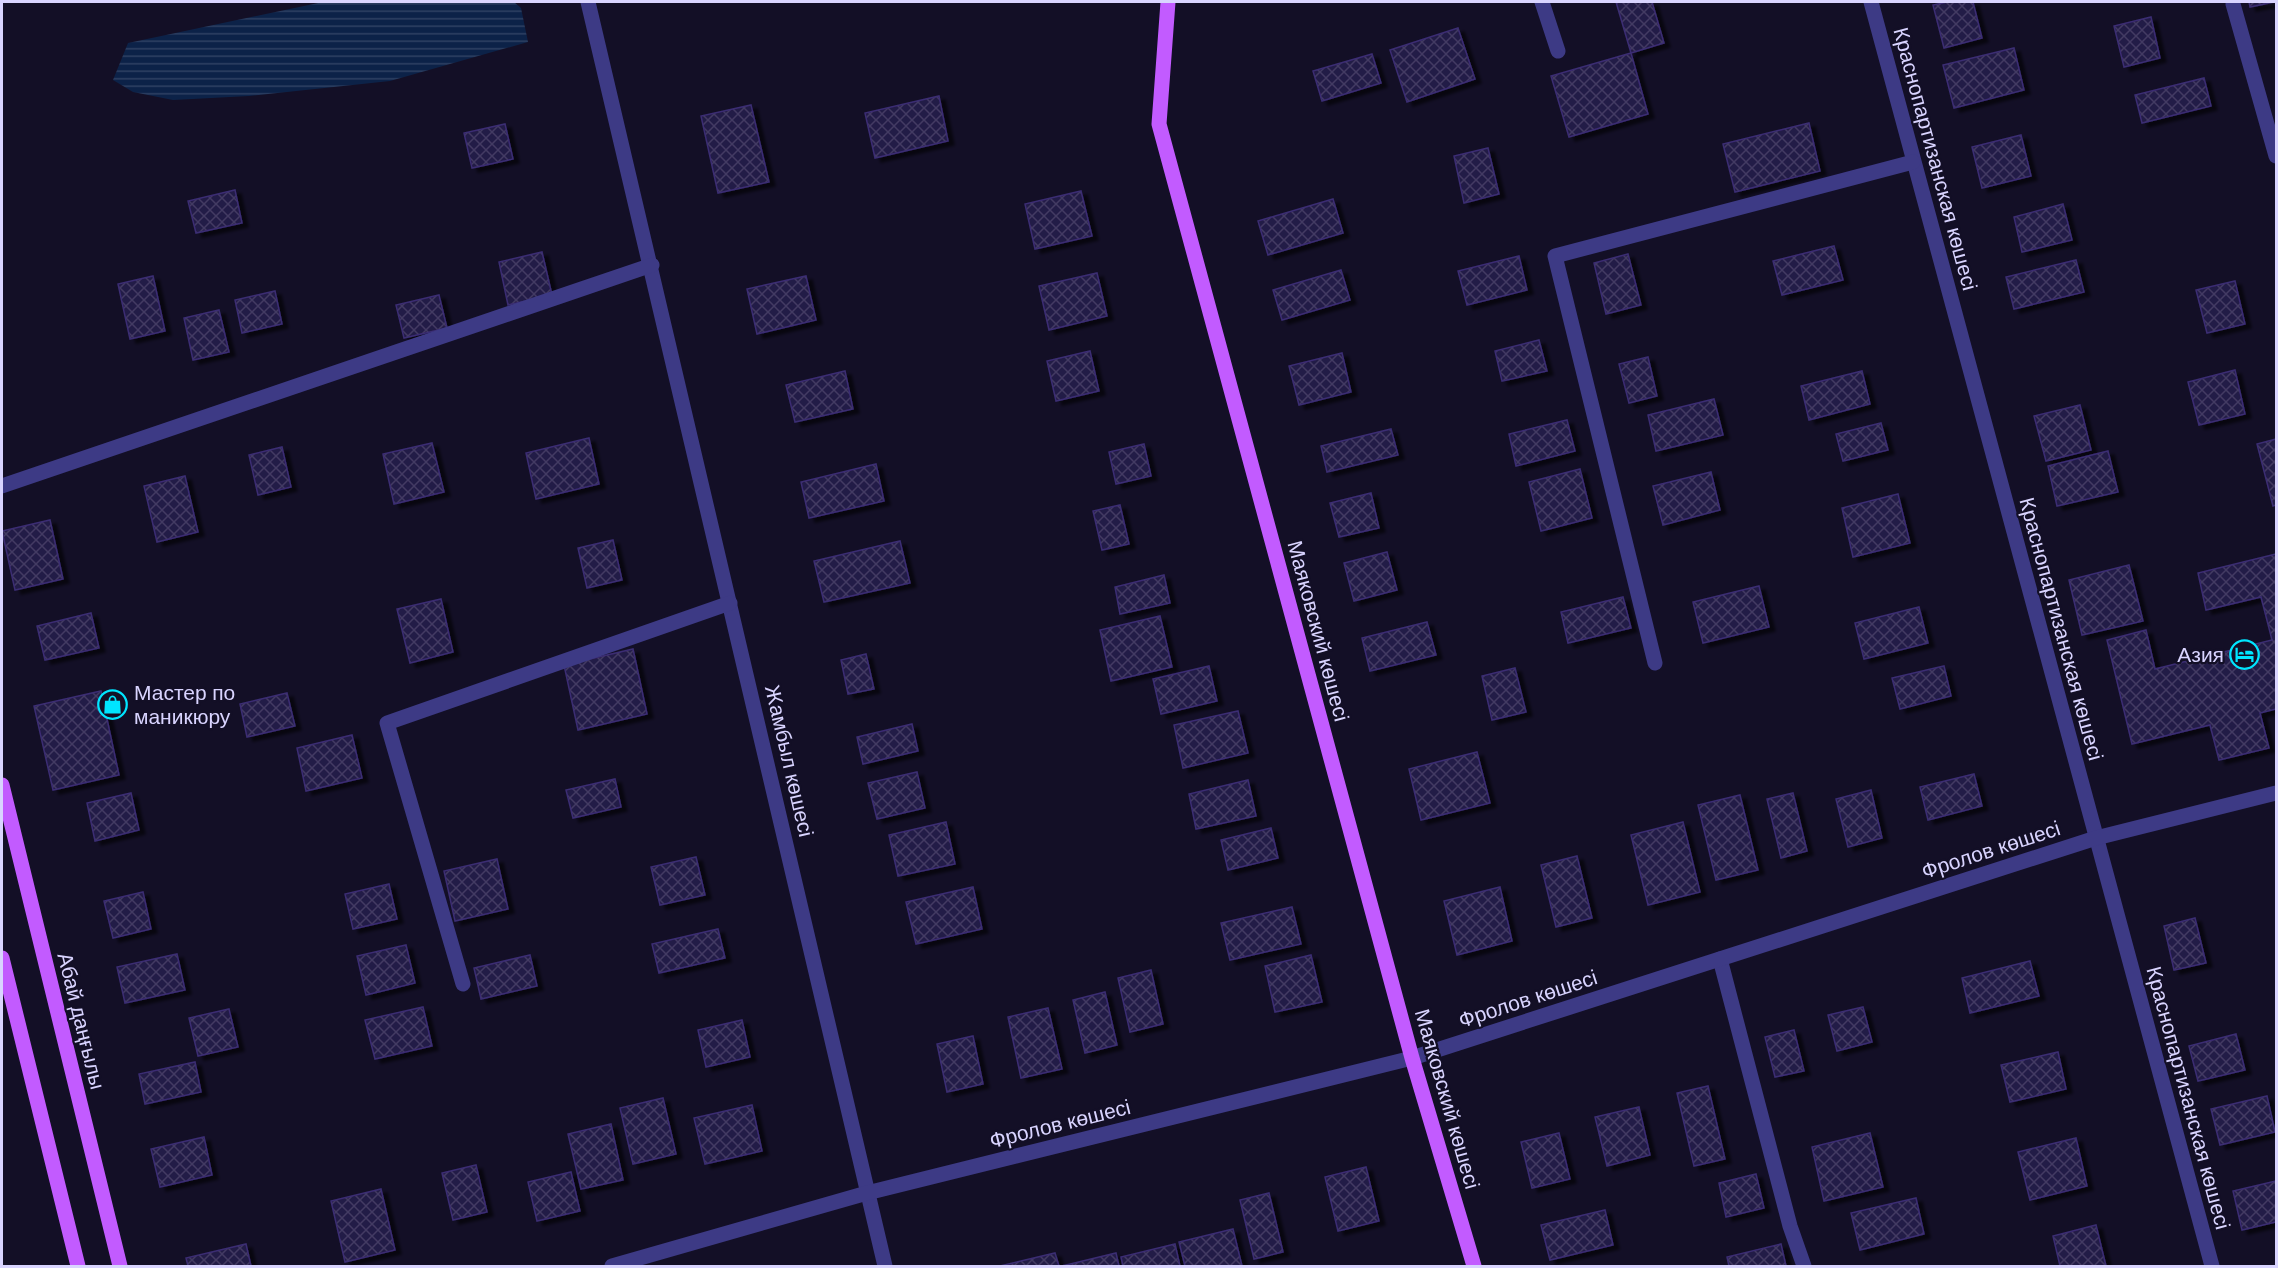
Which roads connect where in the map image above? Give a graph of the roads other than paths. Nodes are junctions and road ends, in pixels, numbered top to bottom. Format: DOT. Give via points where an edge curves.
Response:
graph roads {
  1 [pos="588,2"];
  2 [pos="1168,2"];
  3 [pos="1542,2"];
  4 [pos="1871,2"];
  5 [pos="2233,4"];
  6 [pos="1558,51"];
  7 [pos="2277,156"];
  8 [pos="1913,162"];
  9 [pos="652,266"];
  10 [pos="2,486"];
  11 [pos="730,603"];
  12 [pos="1655,663"];
  13 [pos="2,785"];
  14 [pos="2277,793"];
  15 [pos="2096,838"];
  16 [pos="2,958"];
  17 [pos="1720,959"];
  18 [pos="463,984"];
  19 [pos="1412,1058"];
  20 [pos="867,1193"];
  21 [pos="78,1266"];
  22 [pos="120,1266"];
  23 [pos="612,1266"];
  24 [pos="885,1266"];
  25 [pos="1474,1266"];
  26 [pos="1804,1266"];
  27 [pos="2212,1266"];
  1 -- 9 [label="street, Жамбыл көшесі"];
  2 -- 19 [label="main road, Маяковский көшесі" via="1159,124"];
  3 -- 6 [label="street"];
  4 -- 8 [label="street, Краснопартизанская көшесі"];
  5 -- 7 [label="street"];
  8 -- 12 [label="street" via="1555,256"];
  8 -- 15 [label="street, Краснопартизанская көшесі"];
  9 -- 10 [label="street"];
  9 -- 11 [label="street, Жамбыл көшесі"];
  11 -- 18 [label="street" via="387,723"];
  11 -- 20 [label="street, Жамбыл көшесі"];
  13 -- 22 [label="main road, Абай даңғылы"];
  14 -- 15 [label="street, Фролов көшесі"];
  15 -- 17 [label="street, Фролов көшесі"];
  15 -- 27 [label="street, Краснопартизанская көшесі"];
  16 -- 21 [label="main road"];
  17 -- 19 [label="street, Фролов көшесі"];
  17 -- 26 [label="street"];
  19 -- 20 [label="street, Фролов көшесі"];
  19 -- 25 [label="main road, Маяковский көшесі"];
  20 -- 23 [label="street, Фролов көшесі"];
  20 -- 24 [label="street, Жамбыл көшесі"];
}
